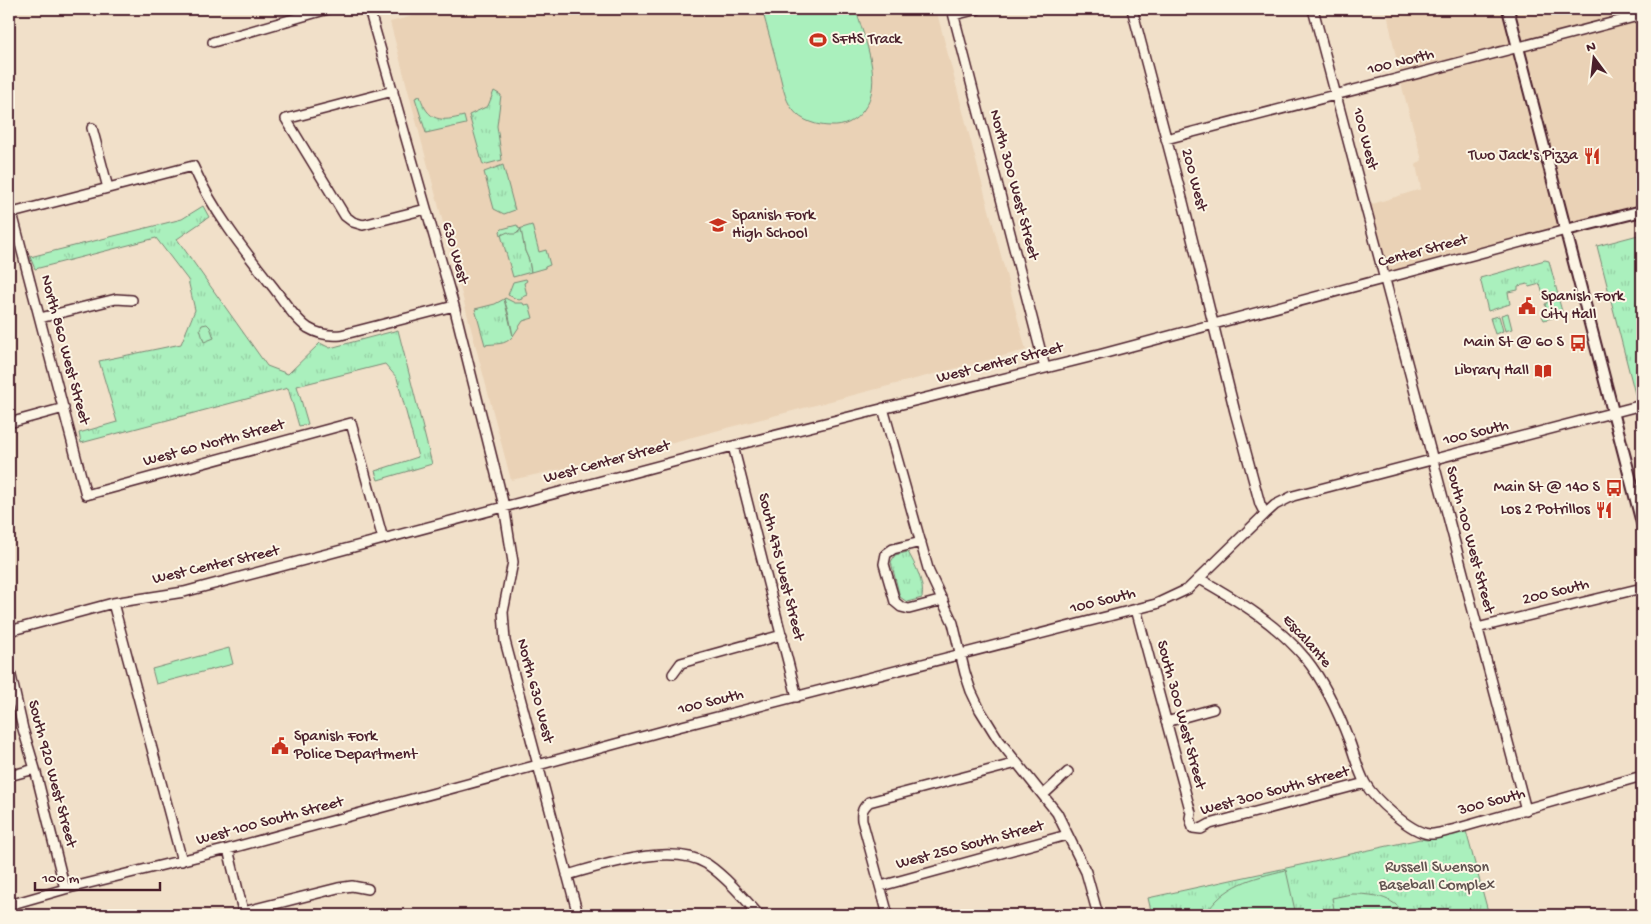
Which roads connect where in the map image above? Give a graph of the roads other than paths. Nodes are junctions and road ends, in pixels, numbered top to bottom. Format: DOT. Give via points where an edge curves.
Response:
graph roads {
  1 [pos="328,9"];
  2 [pos="369,9"];
  3 [pos="978,9"];
  4 [pos="1132,9"];
  5 [pos="1313,9"];
  6 [pos="1508,9"];
  7 [pos="953,12"];
  8 [pos="1642,15"];
  9 [pos="214,42"];
  10 [pos="1517,47"];
  11 [pos="393,91"];
  12 [pos="1336,94"];
  13 [pos="92,128"];
  14 [pos="1166,139"];
  15 [pos="108,188"];
  16 [pos="426,209"];
  17 [pos="1642,211"];
  18 [pos="1566,230"];
  19 [pos="1384,277"];
  20 [pos="132,300"];
  21 [pos="454,306"];
  22 [pos="40,318"];
  23 [pos="1212,324"];
  24 [pos="1046,368"];
  25 [pos="1642,405"];
  26 [pos="64,408"];
  27 [pos="883,408"];
  28 [pos="1614,413"];
  29 [pos="9,423"];
  30 [pos="733,446"];
  31 [pos="1432,460"];
  32 [pos="86,495"];
  33 [pos="504,506"];
  34 [pos="1265,514"];
  35 [pos="1642,522"];
  36 [pos="383,540"];
  37 [pos="921,542"];
  38 [pos="1200,579"];
  39 [pos="1642,588"];
  40 [pos="943,600"];
  41 [pos="113,603"];
  42 [pos="1136,609"];
  43 [pos="1477,628"];
  44 [pos="9,631"];
  45 [pos="782,635"];
  46 [pos="960,654"];
  47 [pos="9,667"];
  48 [pos="673,674"];
  49 [pos="797,697"];
  50 [pos="1213,709"];
  51 [pos="1166,722"];
  52 [pos="1017,763"];
  53 [pos="538,765"];
  54 [pos="35,768"];
  55 [pos="1068,772"];
  56 [pos="9,776"];
  57 [pos="1642,776"];
  58 [pos="1365,783"];
  59 [pos="1043,795"];
  60 [pos="1526,810"];
  61 [pos="1193,828"];
  62 [pos="1067,835"];
  63 [pos="228,849"];
  64 [pos="182,861"];
  65 [pos="567,874"];
  66 [pos="881,886"];
  67 [pos="368,889"];
  68 [pos="66,890"];
  69 [pos="9,905"];
  70 [pos="244,914"];
  71 [pos="578,915"];
  72 [pos="759,915"];
  73 [pos="888,915"];
  74 [pos="1098,915"];
  1 -- 9 [label="street"];
  2 -- 11 [label="street, 630 West"];
  3 -- 7 [label="street"];
  4 -- 14 [label="street, 200 West"];
  5 -- 12 [label="street, 100 West"];
  6 -- 10 [label="main road"];
  7 -- 24 [label="street, North 300 West Street"];
  8 -- 10 [label="street, 100 North"];
  10 -- 12 [label="street, 100 North"];
  10 -- 18 [label="main road"];
  11 -- 16 [label="street, 630 West"];
  11 -- 16 [label="street" via="286,119 345,216 353,222 363,225"];
  12 -- 14 [label="street, 100 North"];
  12 -- 19 [label="street, 100 West"];
  13 -- 15 [label="street"];
  14 -- 23 [label="street, 200 West"];
  15 -- 21 [label="street" via="193,166 213,206 244,250 298,319 321,333 334,336 348,334"];
  15 -- 22 [label="street, North 860 West Street" via="12,213"];
  16 -- 21 [label="street, 630 West"];
  17 -- 18 [label="main road, Center Street"];
  18 -- 19 [label="street, Center Street"];
  18 -- 28 [label="main road"];
  19 -- 23 [label="street, Center Street"];
  19 -- 31 [label="street, South 100 West Street"];
  20 -- 22 [label="street" via="116,299"];
  21 -- 33 [label="street, 630 West"];
  22 -- 26 [label="street, North 860 West Street"];
  23 -- 24 [label="street, West Center Street"];
  23 -- 34 [label="street, 200 West"];
  24 -- 27 [label="street, West Center Street"];
  25 -- 28 [label="street, 100 South"];
  26 -- 29 [label="street"];
  26 -- 32 [label="street, North 860 West Street"];
  27 -- 30 [label="street, West Center Street"];
  27 -- 37 [label="street"];
  28 -- 31 [label="street, 100 South"];
  28 -- 35 [label="main road"];
  30 -- 33 [label="street, West Center Street"];
  30 -- 45 [label="street, South 475 West Street"];
  31 -- 34 [label="street, 100 South" via="1301,493 1275,505"];
  31 -- 43 [label="street, South 100 West Street"];
  32 -- 36 [label="street, West 60 North Street" via="351,423"];
  33 -- 36 [label="street, West Center Street"];
  33 -- 53 [label="street, North 630 West" via="513,562 503,612 504,641"];
  34 -- 38 [label="street, 100 South"];
  36 -- 41 [label="street, West Center Street" via="184,592"];
  37 -- 40 [label="street" via="929,572"];
  37 -- 40 [label="street" via="886,554 884,564 895,602 908,609"];
  38 -- 42 [label="street, 100 South" via="1176,596"];
  38 -- 58 [label="street, Escalante" via="1276,628 1306,660 1332,700"];
  39 -- 43 [label="street, 200 South"];
  40 -- 46 [label="street" via="953,623"];
  41 -- 44 [label="street, West Center Street"];
  41 -- 64 [label="street"];
  42 -- 46 [label="street, 100 South"];
  42 -- 51 [label="street, South 300 West Street"];
  43 -- 60 [label="street, South 100 West Street"];
  45 -- 48 [label="street" via="682,662"];
  45 -- 49 [label="street, South 475 West Street"];
  46 -- 49 [label="street, 100 South"];
  46 -- 52 [label="street" via="980,710"];
  47 -- 54 [label="street, South 920 West Street" via="22,729"];
  49 -- 53 [label="street, 100 South"];
  50 -- 51 [label="street"];
  51 -- 61 [label="street, South 300 West Street"];
  52 -- 59 [label="street"];
  52 -- 66 [label="street" via="869,802 861,813"];
  53 -- 63 [label="street, West 100 South Street"];
  53 -- 65 [label="street, North 630 West"];
  54 -- 56 [label="street"];
  54 -- 68 [label="street, South 920 West Street"];
  55 -- 59 [label="street"];
  57 -- 60 [label="street, 300 South"];
  58 -- 60 [label="street, 300 South" via="1404,821 1430,835"];
  58 -- 61 [label="street, West 300 South Street"];
  59 -- 62 [label="street" via="1058,814"];
  62 -- 66 [label="street, West 250 South Street"];
  62 -- 74 [label="street" via="1086,872"];
  63 -- 64 [label="street, West 100 South Street"];
  63 -- 70 [label="street"];
  64 -- 68 [label="street, West 100 South Street"];
  65 -- 71 [label="street, North 630 West"];
  65 -- 72 [label="street" via="646,855 682,856 706,863"];
  66 -- 73 [label="street"];
  67 -- 70 [label="street" via="338,888"];
  68 -- 69 [label="street, West 100 South Street"];
}
